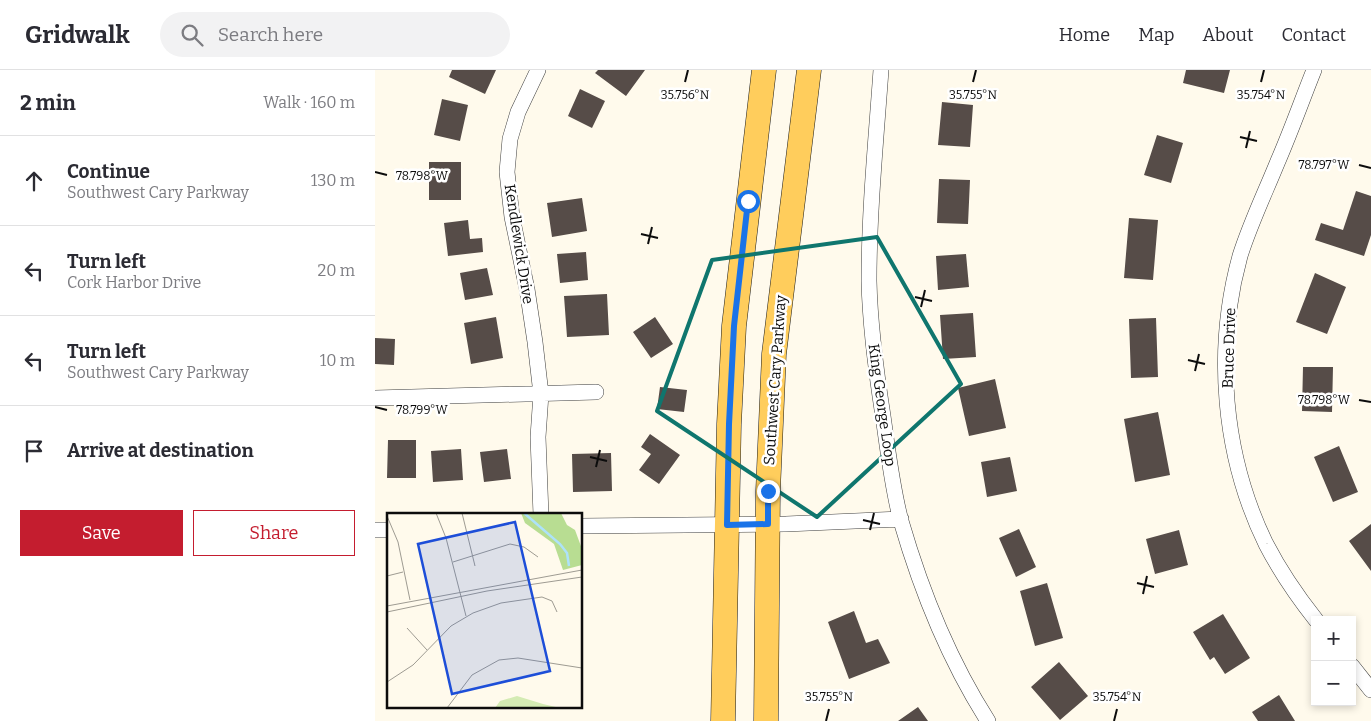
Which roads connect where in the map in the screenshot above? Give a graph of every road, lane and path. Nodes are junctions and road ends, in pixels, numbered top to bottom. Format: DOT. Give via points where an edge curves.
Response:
graph roads {
  1 [pos="539,70"];
  2 [pos="764,70"];
  3 [pos="809,70"];
  4 [pos="881,70"];
  5 [pos="1314,70"];
  6 [pos="596,392"];
  7 [pos="541,394"];
  8 [pos="375,398"];
  9 [pos="541,513"];
  10 [pos="901,519"];
  11 [pos="768,524"];
  12 [pos="727,525"];
  13 [pos="583,526"];
  14 [pos="1313,616"];
  15 [pos="1356,671"];
  16 [pos="1371,690"];
  17 [pos="723,721"];
  18 [pos="765,721"];
  19 [pos="988,721"];
  1 -- 7 [label="street, Kendlewick Drive" via="518,112 510,139 507,172"];
  2 -- 12 [label="main road" via="734,326"];
  3 -- 11 [label="main road, Southwest Cary Parkway" via="774,354"];
  4 -- 10 [label="street, King George Loop" via="870,241 870,306 877,375"];
  5 -- 14 [label="street, Bruce Drive" via="1241,255 1230,302 1226,361 1231,434 1245,491 1270,551"];
  6 -- 7 [label="street"];
  7 -- 8 [label="street"];
  7 -- 9 [label="street, Kendlewick Drive" via="538,437"];
  10 -- 11 [label="street"];
  10 -- 19 [label="street, King George Loop" via="923,590 941,632"];
  11 -- 12 [label="street"];
  11 -- 18 [label="main road, Southwest Cary Parkway"];
  12 -- 13 [label="street"];
  12 -- 17 [label="main road"];
  15 -- 16 [label="street"];
}
